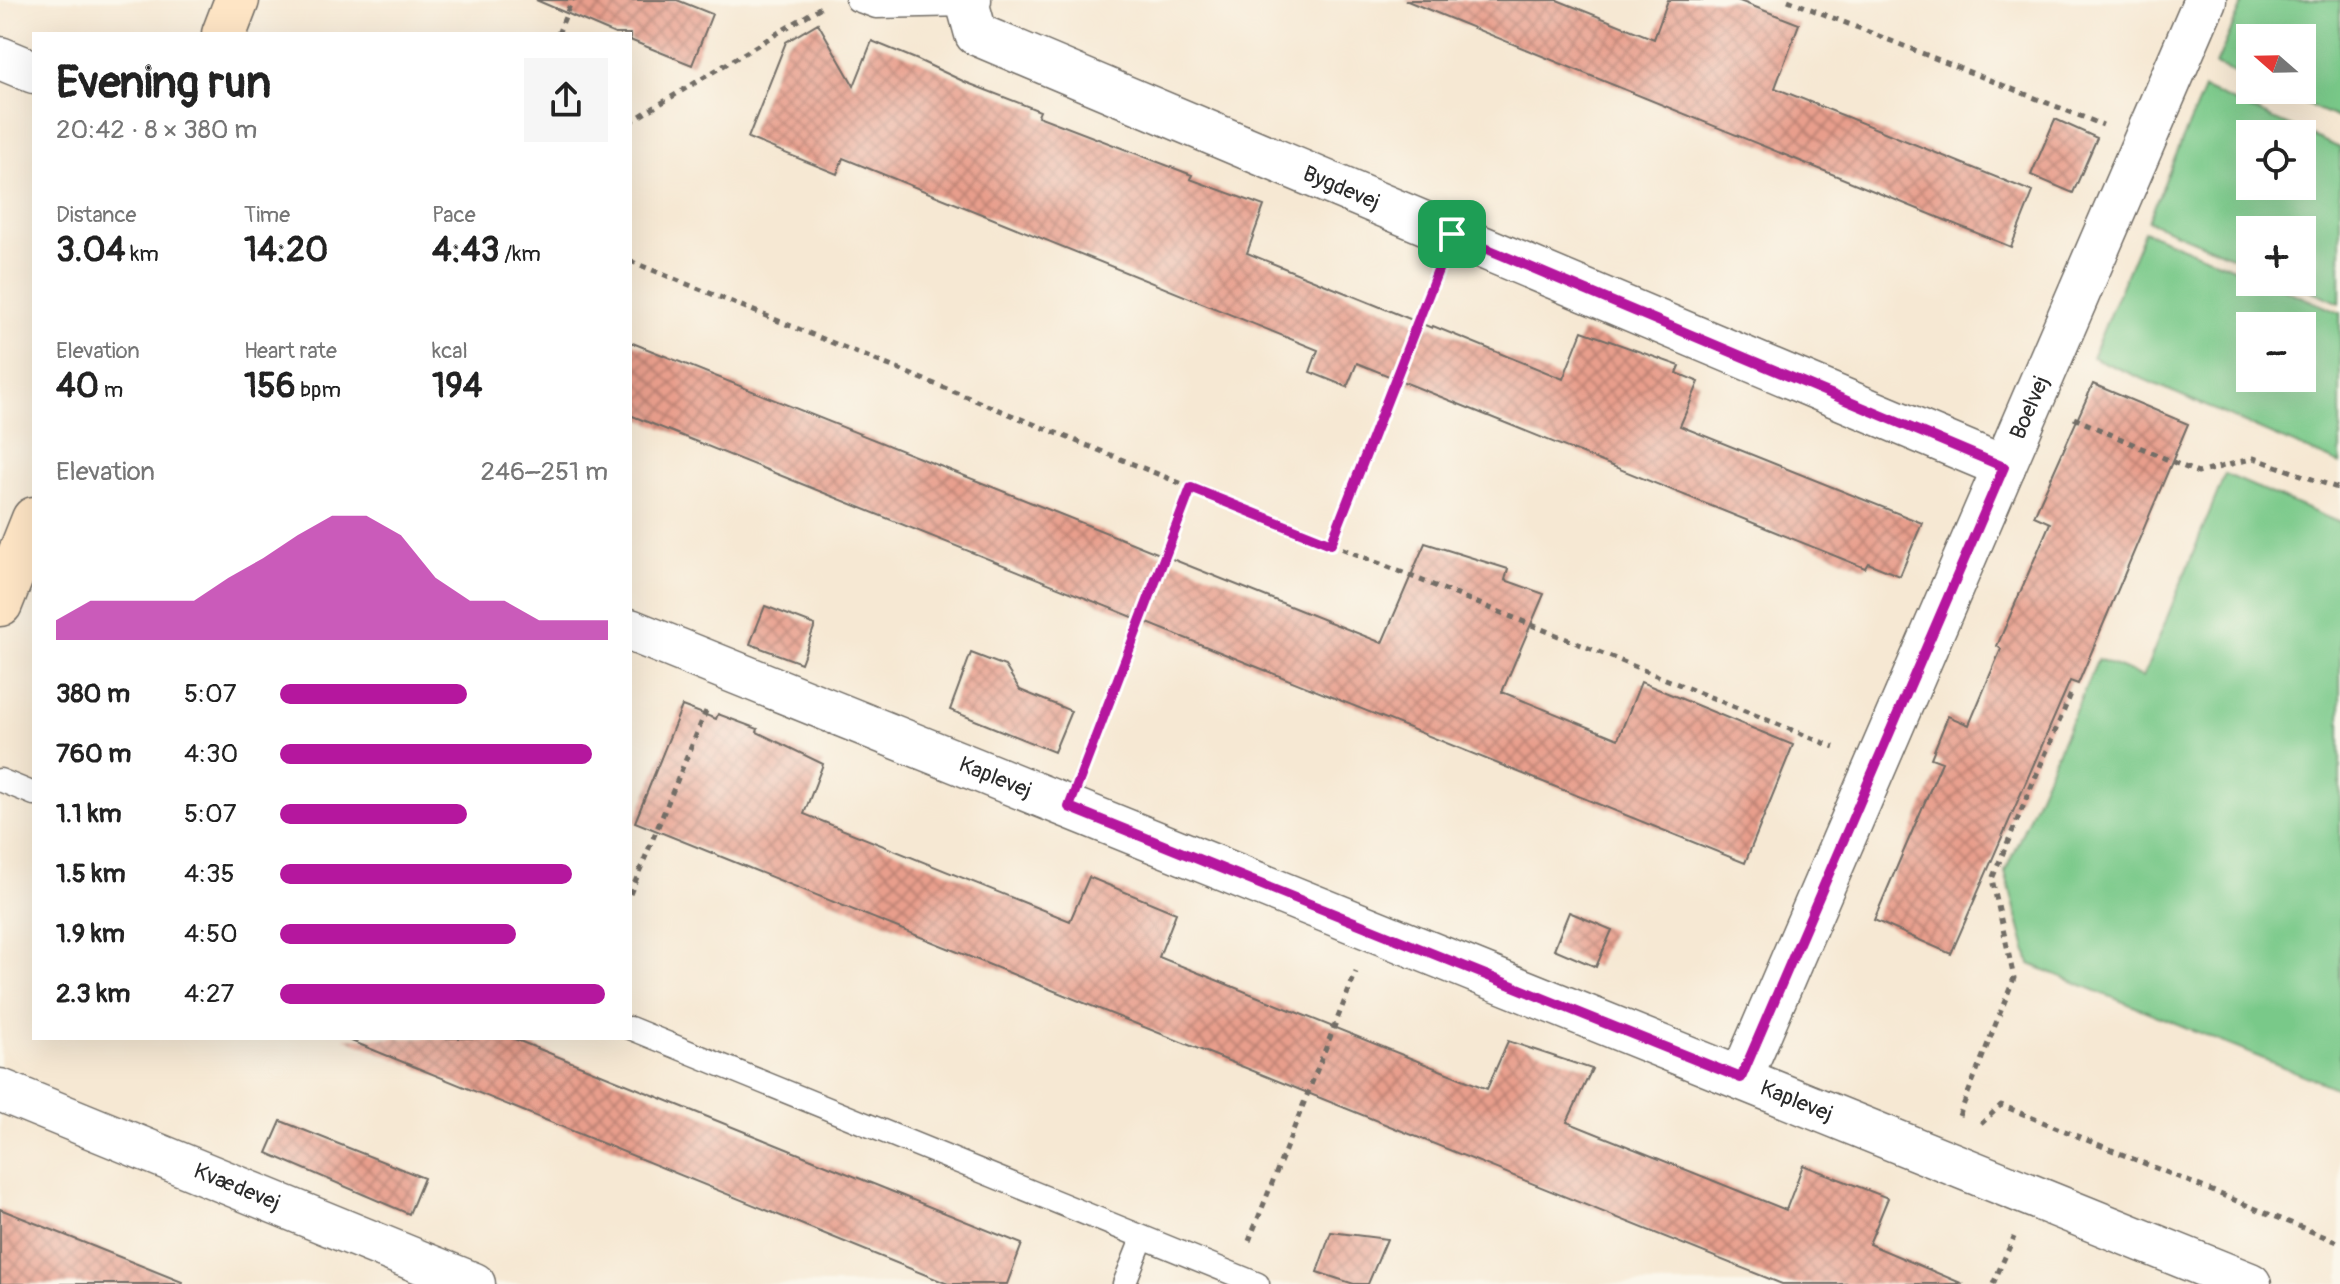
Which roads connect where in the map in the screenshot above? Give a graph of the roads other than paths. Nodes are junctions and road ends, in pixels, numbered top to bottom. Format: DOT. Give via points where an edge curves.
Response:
graph roads {
  1 [pos="237,0"];
  2 [pos="857,0"];
  3 [pos="2205,0"];
  4 [pos="969,2"];
  5 [pos="225,32"];
  6 [pos="0,58"];
  7 [pos="32,71"];
  8 [pos="2004,467"];
  9 [pos="32,524"];
  10 [pos="0,604"];
  11 [pos="632,631"];
  12 [pos="0,780"];
  13 [pos="32,793"];
  14 [pos="632,1029"];
  15 [pos="1741,1078"];
  16 [pos="0,1090"];
  17 [pos="1142,1239"];
  18 [pos="474,1284"];
  19 [pos="1124,1284"];
  20 [pos="1258,1284"];
  21 [pos="2250,1284"];
  1 -- 5 [label="street"];
  2 -- 4 [label="lane" via="876,7"];
  3 -- 8 [label="street, Boelvej"];
  4 -- 8 [label="street, Bygdevej" via="976,34"];
  6 -- 7 [label="street"];
  8 -- 15 [label="street, Boelvej"];
  9 -- 10 [label="street"];
  11 -- 15 [label="street, Kaplevej"];
  12 -- 13 [label="lane"];
  14 -- 17 [label="lane"];
  15 -- 21 [label="street, Kaplevej"];
  16 -- 18 [label="street, Kvædevej"];
  17 -- 19 [label="lane"];
  17 -- 20 [label="lane"];
}
